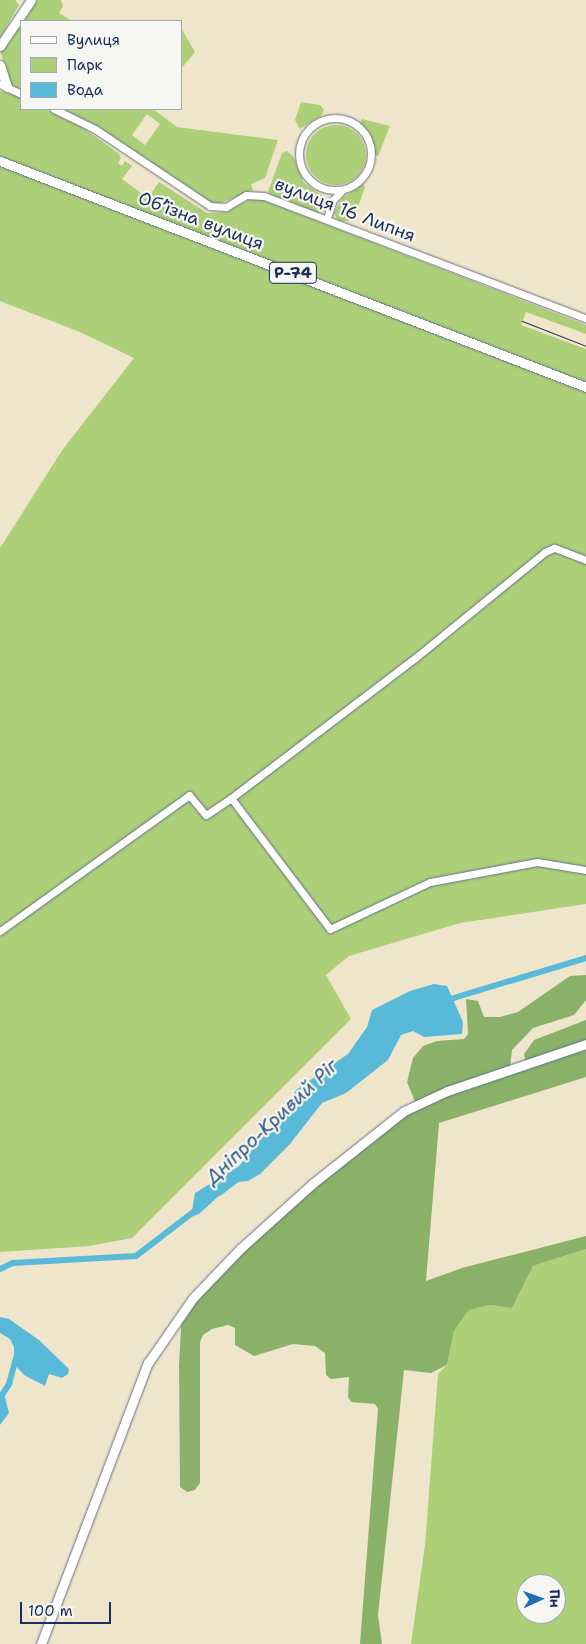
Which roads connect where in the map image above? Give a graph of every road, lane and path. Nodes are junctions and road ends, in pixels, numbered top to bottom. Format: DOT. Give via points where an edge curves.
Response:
graph roads {
  1 [pos="31,0"];
  2 [pos="0,46"];
  3 [pos="0,65"];
  4 [pos="3,86"];
  5 [pos="20,94"];
  6 [pos="56,110"];
  7 [pos="0,161"];
  8 [pos="325,189"];
  9 [pos="342,190"];
  10 [pos="331,205"];
  11 [pos="327,218"];
  12 [pos="586,318"];
  13 [pos="586,386"];
  14 [pos="586,560"];
  15 [pos="231,798"];
  16 [pos="586,870"];
  17 [pos="0,931"];
  18 [pos="586,1044"];
  19 [pos="41,1644"];
  1 -- 2 [label="main road"];
  3 -- 4 [label="main road"];
  4 -- 5 [label="street"];
  6 -- 11 [label="street, вулиця 16 Липня" via="106,136 210,206 226,207 255,194"];
  7 -- 13 [label="main road, Обʼїзна вулиця / Р-74"];
  8 -- 9 [label="street"];
  8 -- 9 [label="street" via="305,175 300,161 300,146 313,125 336,118 360,127 372,150 364,176"];
  8 -- 10 [label="street"];
  9 -- 10 [label="street"];
  10 -- 11 [label="street"];
  11 -- 12 [label="street, вулиця 16 Липня"];
  14 -- 15 [label="street" via="554,548 545,552 407,664"];
  15 -- 16 [label="street" via="330,929 430,882 537,862"];
  15 -- 17 [label="street" via="206,815 188,795"];
  18 -- 19 [label="main road" via="447,1091 404,1111 312,1184 241,1248 193,1298 148,1363"];
}
